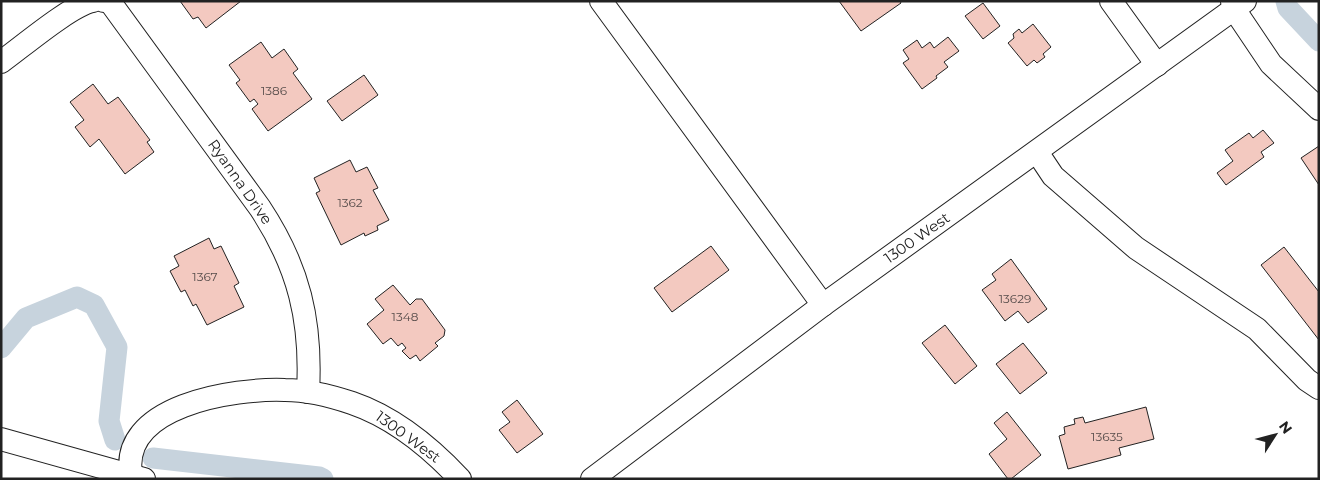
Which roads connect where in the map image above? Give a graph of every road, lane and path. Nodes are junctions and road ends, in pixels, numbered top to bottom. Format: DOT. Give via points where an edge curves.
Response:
graph roads {
  1 [pos="93,1"];
  2 [pos="104,1"];
  3 [pos="601,1"];
  4 [pos="1111,1"];
  5 [pos="1237,4"];
  6 [pos="1,62"];
  7 [pos="1157,64"];
  8 [pos="1319,109"];
  9 [pos="1037,152"];
  10 [pos="823,305"];
  11 [pos="1319,388"];
  12 [pos="308,392"];
  13 [pos="1,439"];
  14 [pos="136,478"];
  15 [pos="460,479"];
  16 [pos="592,479"];
  1 -- 6 [label="street" via="71,12"];
  2 -- 12 [label="street, Ryanna Drive" via="110,2 260,208 280,242 296,280 306,322"];
  3 -- 10 [label="street"];
  4 -- 7 [label="street"];
  5 -- 7 [label="street, 1300 West"];
  5 -- 8 [label="street" via="1271,64"];
  7 -- 9 [label="street, 1300 West"];
  9 -- 10 [label="street, 1300 West"];
  9 -- 11 [label="street" via="1053,176 1136,248 1257,329"];
  10 -- 16 [label="street, 1300 West"];
  12 -- 14 [label="street, 1300 West" via="249,391 206,398 183,406 156,420 142,432 133,449 131,464"];
  12 -- 15 [label="street, 1300 West" via="376,413 416,439"];
  13 -- 14 [label="street"];
}
